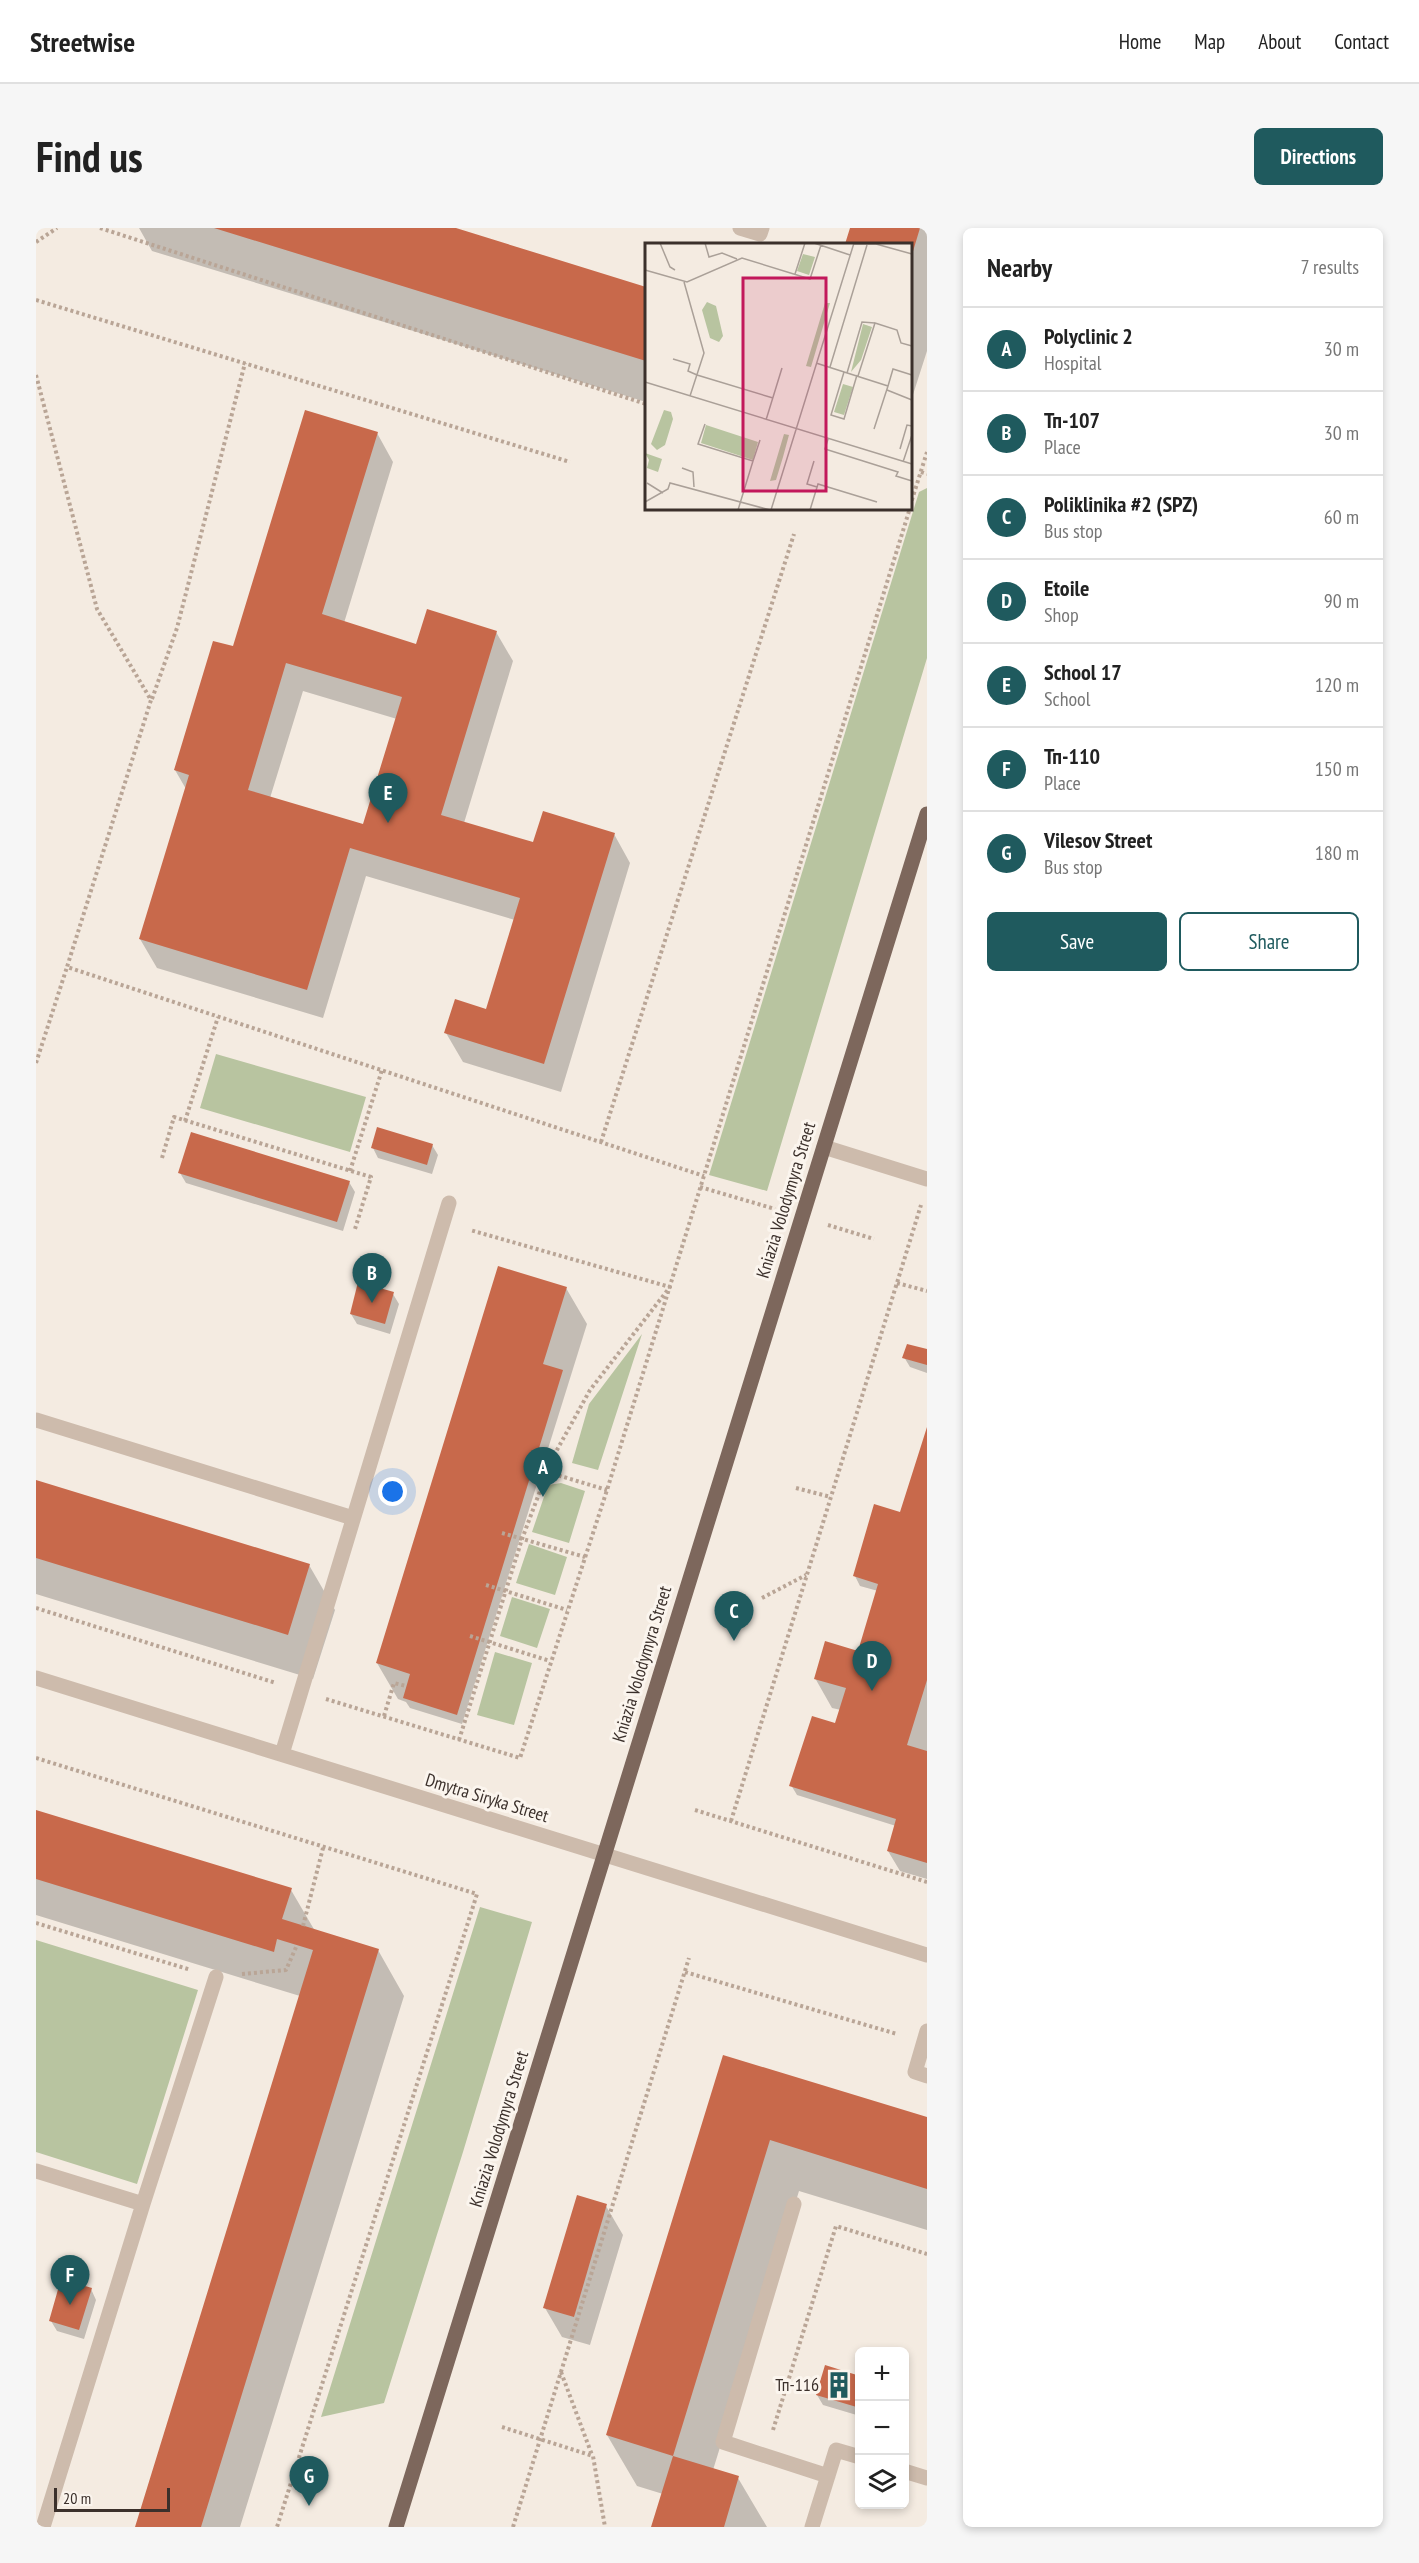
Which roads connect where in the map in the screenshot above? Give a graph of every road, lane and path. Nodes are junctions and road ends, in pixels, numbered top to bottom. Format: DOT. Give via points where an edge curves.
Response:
graph roads {
  1 [pos="57,228"];
  2 [pos="100,228"];
  3 [pos="740,228"];
  4 [pos="762,228"];
  5 [pos="36,242"];
  6 [pos="36,300"];
  7 [pos="245,363"];
  8 [pos="36,375"];
  9 [pos="645,404"];
  10 [pos="927,452"];
  11 [pos="570,462"];
  12 [pos="921,472"];
  13 [pos="927,474"];
  14 [pos="913,491"];
  15 [pos="909,510"];
  16 [pos="794,534"];
  17 [pos="152,700"];
  18 [pos="927,814"];
  19 [pos="67,968"];
  20 [pos="218,1017"];
  21 [pos="36,1063"];
  22 [pos="382,1070"];
  23 [pos="185,1121"];
  24 [pos="601,1142"];
  25 [pos="824,1147"];
  26 [pos="162,1158"];
  27 [pos="350,1171"];
  28 [pos="704,1176"];
  29 [pos="927,1179"];
  30 [pos="924,1198"];
  31 [pos="449,1203"];
  32 [pos="443,1222"];
  33 [pos="355,1229"];
  34 [pos="897,1283"];
  35 [pos="670,1287"];
  36 [pos="927,1291"];
  37 [pos="36,1420"];
  38 [pos="547,1472"];
  39 [pos="796,1488"];
  40 [pos="607,1490"];
  41 [pos="831,1497"];
  42 [pos="353,1518"];
  43 [pos="502,1533"];
  44 [pos="522,1539"];
  45 [pos="585,1557"];
  46 [pos="807,1574"];
  47 [pos="486,1585"];
  48 [pos="506,1591"];
  49 [pos="762,1598"];
  50 [pos="567,1610"];
  51 [pos="470,1636"];
  52 [pos="489,1643"];
  53 [pos="550,1661"];
  54 [pos="36,1678"];
  55 [pos="406,1686"];
  56 [pos="384,1716"];
  57 [pos="459,1740"];
  58 [pos="282,1754"];
  59 [pos="36,1758"];
  60 [pos="520,1758"];
  61 [pos="695,1810"];
  62 [pos="731,1821"];
  63 [pos="323,1848"];
  64 [pos="604,1855"];
  65 [pos="927,1882"];
  66 [pos="36,1923"];
  67 [pos="303,1926"];
  68 [pos="297,1945"];
  69 [pos="927,1955"];
  70 [pos="689,1958"];
  71 [pos="685,1972"];
  72 [pos="216,1977"];
  73 [pos="925,2036"];
  74 [pos="927,2076"];
  75 [pos="36,2171"];
  76 [pos="143,2204"];
  77 [pos="794,2204"];
  78 [pos="927,2254"];
  79 [pos="561,2372"];
  80 [pos="502,2427"];
  81 [pos="783,2433"];
  82 [pos="540,2440"];
  83 [pos="593,2456"];
  84 [pos="855,2456"];
  85 [pos="909,2473"];
  86 [pos="828,2476"];
  87 [pos="927,2478"];
  88 [pos="43,2527"];
  89 [pos="277,2527"];
  90 [pos="396,2527"];
  91 [pos="513,2527"];
  92 [pos="605,2527"];
  93 [pos="812,2527"];
  1 -- 5 [label="path"];
  2 -- 9 [label="path"];
  3 -- 4 [label="street" via="760,234"];
  6 -- 7 [label="path"];
  7 -- 11 [label="path"];
  7 -- 17 [label="path" via="177,628"];
  8 -- 17 [label="path" via="97,609"];
  10 -- 12 [label="path"];
  12 -- 13 [label="path"];
  12 -- 14 [label="path"];
  15 -- 28 [label="path"];
  16 -- 24 [label="path"];
  17 -- 19 [label="path"];
  18 -- 25 [label="main road, Kniazia Volodymyra Street"];
  19 -- 20 [label="path"];
  19 -- 21 [label="path"];
  20 -- 22 [label="path"];
  20 -- 23 [label="path"];
  22 -- 24 [label="path"];
  22 -- 27 [label="path"];
  23 -- 26 [label="path" via="174,1117"];
  23 -- 27 [label="path"];
  24 -- 28 [label="path"];
  25 -- 29 [label="street"];
  25 -- 64 [label="main road, Kniazia Volodymyra Street"];
  27 -- 33 [label="path" via="371,1177"];
  28 -- 35 [label="path"];
  30 -- 34 [label="path"];
  31 -- 32 [label="street"];
  32 -- 35 [label="path"];
  32 -- 42 [label="street"];
  34 -- 36 [label="path"];
  34 -- 41 [label="path"];
  35 -- 38 [label="path" via="590,1390"];
  35 -- 40 [label="path"];
  37 -- 42 [label="street"];
  38 -- 40 [label="path"];
  38 -- 44 [label="path"];
  39 -- 41 [label="path"];
  40 -- 45 [label="path"];
  41 -- 46 [label="path"];
  42 -- 58 [label="street"];
  43 -- 44 [label="path"];
  44 -- 45 [label="path"];
  44 -- 48 [label="path"];
  45 -- 50 [label="path"];
  46 -- 49 [label="path"];
  46 -- 62 [label="path"];
  47 -- 48 [label="path"];
  48 -- 50 [label="path"];
  48 -- 52 [label="path"];
  50 -- 53 [label="path"];
  51 -- 52 [label="path"];
  52 -- 53 [label="path"];
  52 -- 57 [label="path"];
  53 -- 60 [label="path"];
  54 -- 58 [label="street, Dmytra Siryka Street"];
  55 -- 56 [label="path" via="394,1683"];
  58 -- 64 [label="street, Dmytra Siryka Street"];
  59 -- 63 [label="path"];
  61 -- 62 [label="path"];
  62 -- 65 [label="path"];
  63 -- 67 [label="path"];
  63 -- 89 [label="path" via="477,1894"];
  64 -- 69 [label="street, Dmytra Siryka Street"];
  64 -- 90 [label="main road, Kniazia Volodymyra Street"];
  66 -- 72 [label="path"];
  68 -- 72 [label="path" via="286,1970"];
  70 -- 71 [label="path"];
  71 -- 73 [label="path"];
  71 -- 79 [label="path"];
  72 -- 76 [label="street"];
  73 -- 74 [label="street" via="915,2072"];
  75 -- 76 [label="street"];
  76 -- 88 [label="street"];
  77 -- 86 [label="street" via="723,2442"];
  78 -- 81 [label="path" via="836,2226 773,2430"];
  79 -- 82 [label="path"];
  79 -- 83 [label="path"];
  80 -- 82 [label="path"];
  82 -- 83 [label="path"];
  82 -- 91 [label="path"];
  83 -- 92 [label="path"];
  84 -- 86 [label="street" via="836,2450"];
  85 -- 87 [label="street"];
  86 -- 93 [label="street"];
}
